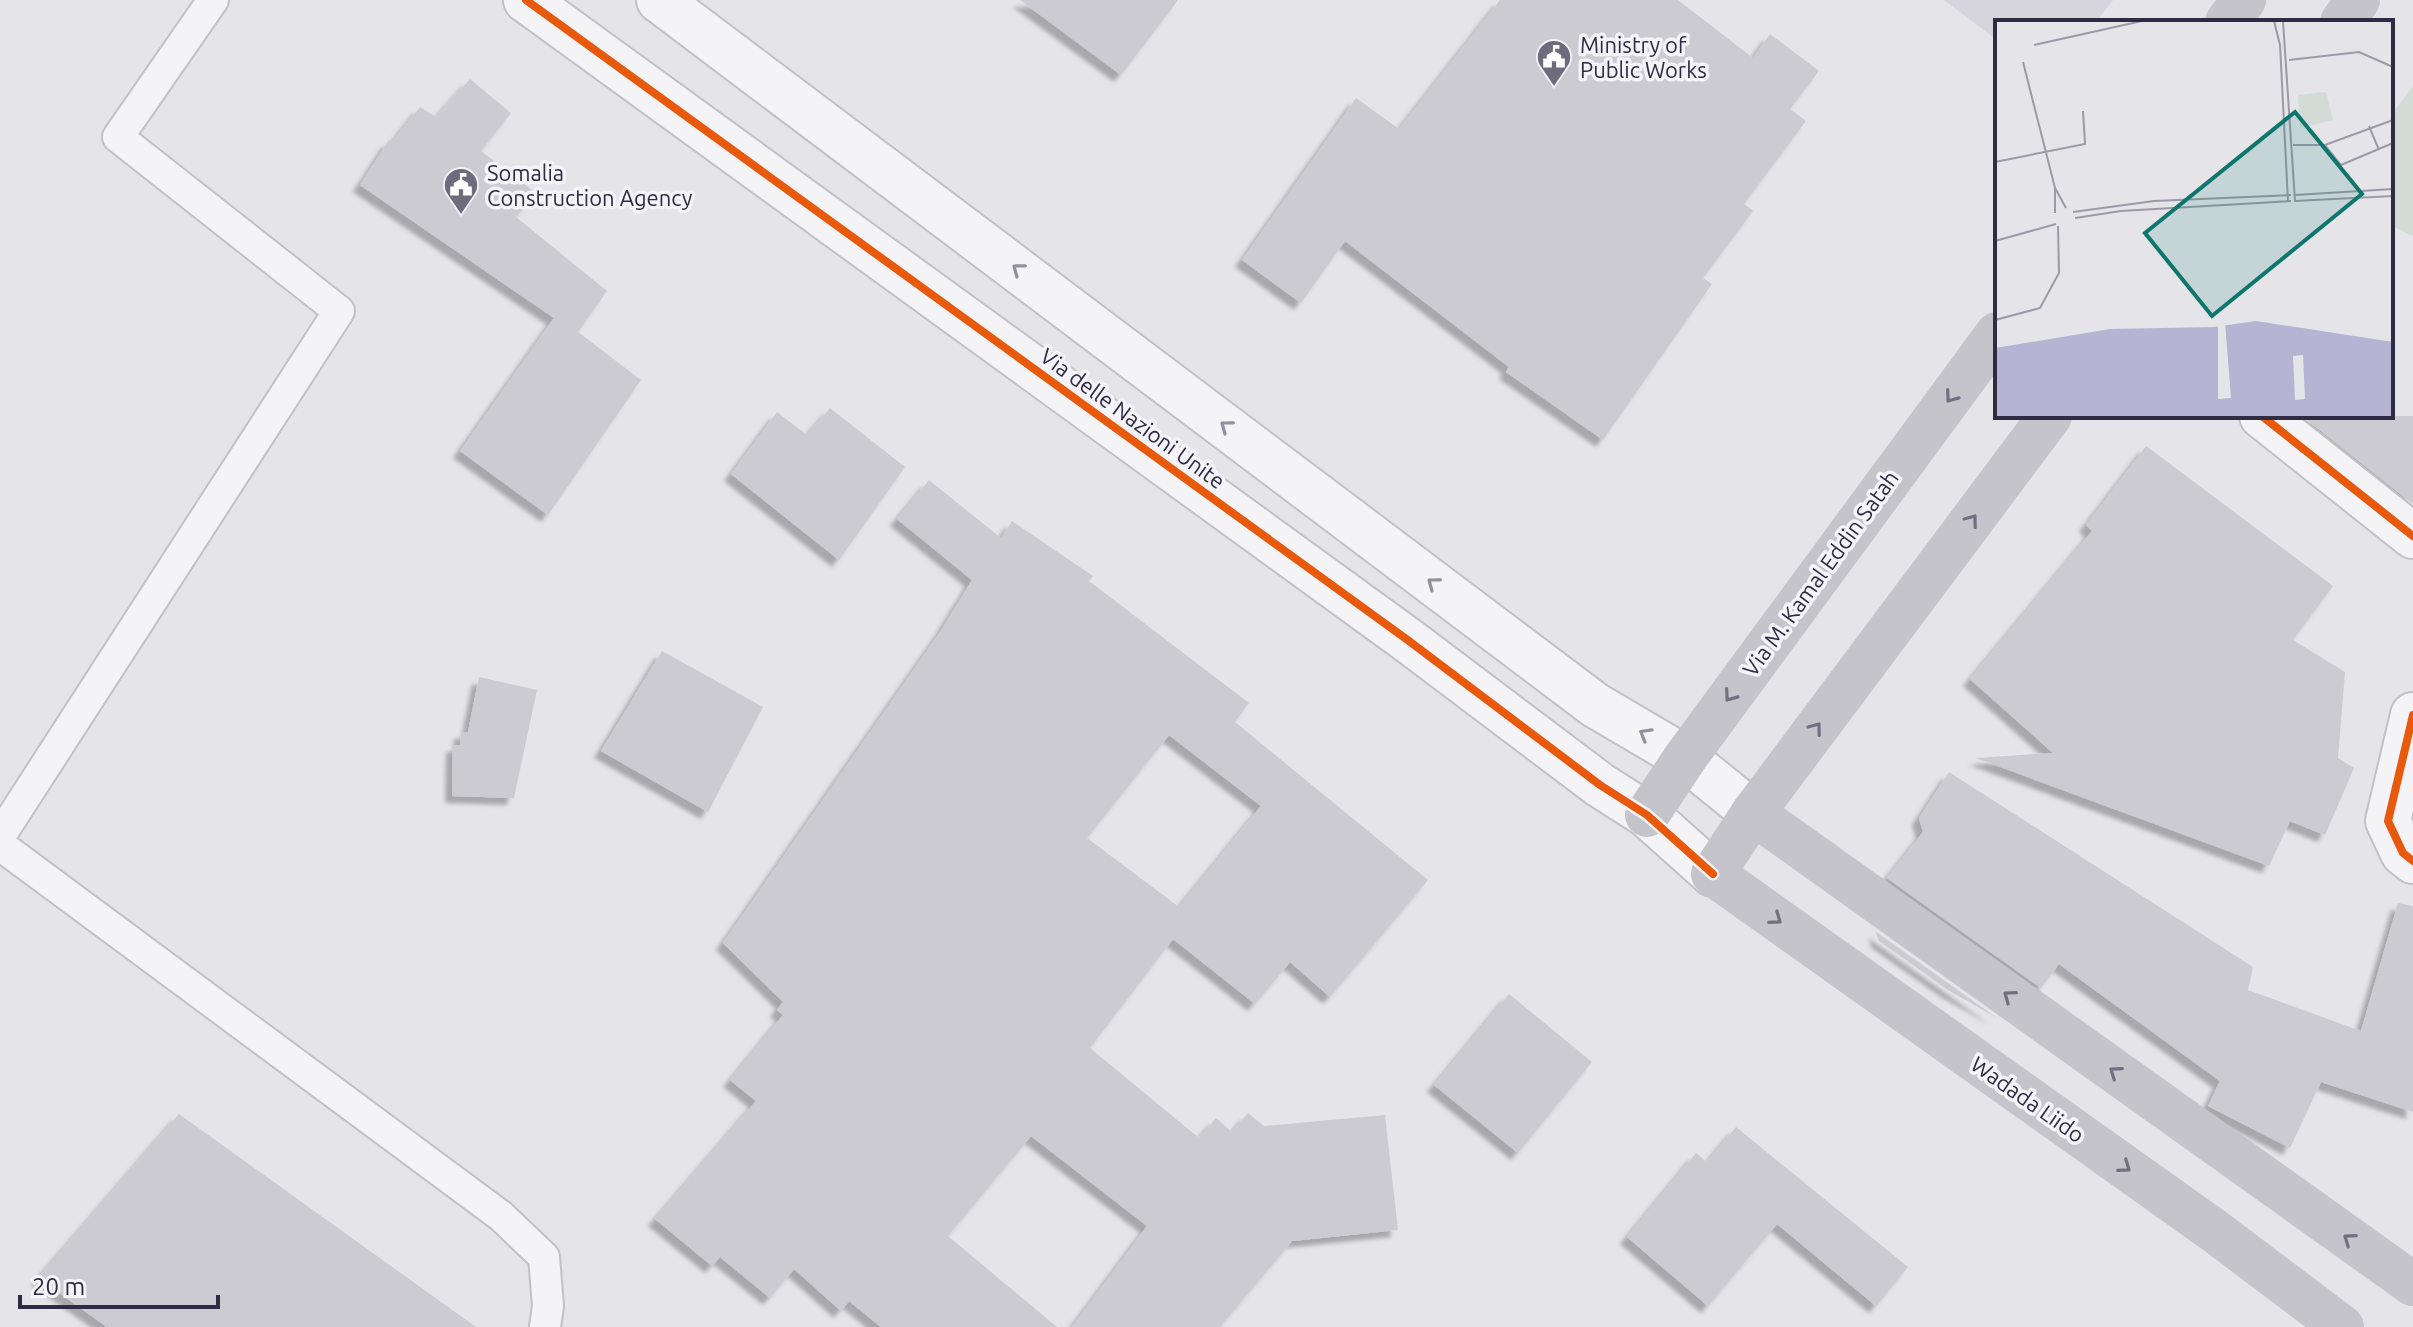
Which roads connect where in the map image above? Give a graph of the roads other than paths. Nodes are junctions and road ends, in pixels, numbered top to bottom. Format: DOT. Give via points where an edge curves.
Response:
graph roads {
  1 [pos="213,0"];
  2 [pos="526,0"];
  3 [pos="659,0"];
  4 [pos="2244,0"];
  5 [pos="2358,0"];
  6 [pos="2229,20"];
  7 [pos="2343,20"];
  8 [pos="1995,337"];
  9 [pos="2049,418"];
  10 [pos="2265,418"];
  11 [pos="2413,536"];
  12 [pos="2413,715"];
  13 [pos="1685,758"];
  14 [pos="1753,813"];
  15 [pos="1647,815"];
  16 [pos="0,836"];
  17 [pos="0,845"];
  18 [pos="2413,861"];
  19 [pos="1713,874"];
  20 [pos="2413,1284"];
  21 [pos="545,1327"];
  22 [pos="2342,1327"];
  1 -- 16 [label="lane" via="118,137 339,311"];
  2 -- 15 [label="street, Via delle Nazioni Unite"];
  13 -- 3 [label="street, one-way" via="1595,705"];
  4 -- 6 [label="main road"];
  5 -- 7 [label="main road"];
  8 -- 13 [label="main road, Via M. Kamal Eddin Satah, one-way"];
  14 -- 9 [label="main road, one-way"];
  10 -- 11 [label="street"];
  12 -- 18 [label="street" via="2388,821 2403,853"];
  13 -- 14 [label="street"];
  13 -- 15 [label="main road, Via M. Kamal Eddin Satah"];
  14 -- 19 [label="main road"];
  20 -- 14 [label="main road, one-way"];
  15 -- 19 [label="street, Via delle Nazioni Unite"];
  17 -- 21 [label="lane" via="501,1216 544,1257"];
  19 -- 22 [label="main road, Wadada Liido, one-way"];
}
